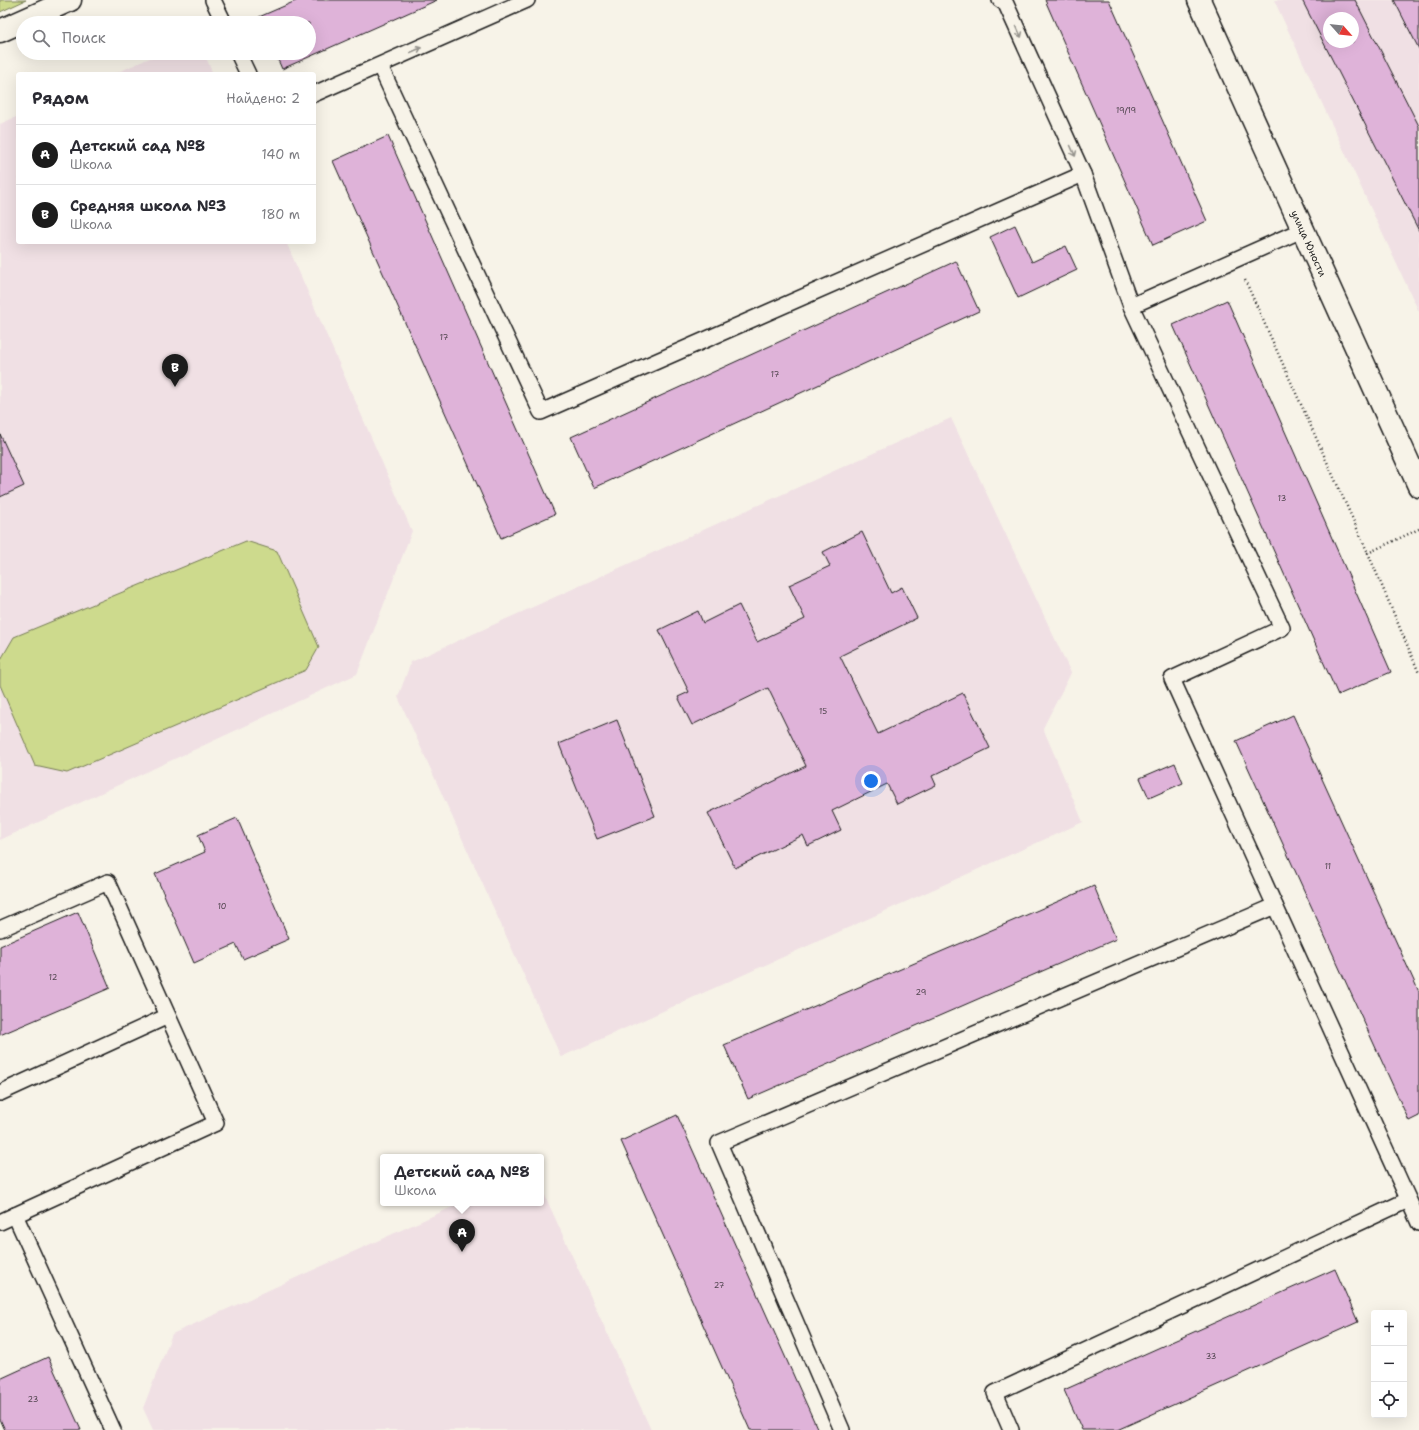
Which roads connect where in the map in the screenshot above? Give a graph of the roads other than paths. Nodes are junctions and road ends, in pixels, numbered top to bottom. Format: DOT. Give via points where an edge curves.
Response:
graph roads {
  1 [pos="68,0"];
  2 [pos="213,0"];
  3 [pos="527,0"];
  4 [pos="1000,0"];
  5 [pos="1199,0"];
  6 [pos="33,16"];
  7 [pos="221,16"];
  8 [pos="16,24"];
  9 [pos="0,31"];
  10 [pos="241,60"];
  11 [pos="380,66"];
  12 [pos="247,72"];
  13 [pos="316,93"];
  14 [pos="1083,174"];
  15 [pos="1302,230"];
  16 [pos="1131,306"];
  17 [pos="1419,486"];
  18 [pos="1275,906"];
  19 [pos="0,929"];
  20 [pos="168,1016"];
  21 [pos="0,1092"];
  22 [pos="1408,1200"];
  23 [pos="15,1215"];
  24 [pos="0,1222"];
  25 [pos="1419,1223"];
  26 [pos="113,1430"];
  27 [pos="842,1430"];
  28 [pos="1011,1430"];
  1 -- 6 [label="street"];
  2 -- 7 [label="lane"];
  11 -- 3 [label="lane, one-way"];
  4 -- 14 [label="lane, one-way" via="1005,2"];
  5 -- 15 [label="street, улица Юности"];
  8 -- 9 [label="street"];
  10 -- 12 [label="lane"];
  11 -- 13 [label="lane"];
  11 -- 14 [label="lane" via="541,412"];
  14 -- 16 [label="lane"];
  15 -- 16 [label="lane"];
  15 -- 17 [label="street, улица Юности"];
  16 -- 18 [label="lane" via="1282,628 1172,680"];
  18 -- 22 [label="lane"];
  18 -- 27 [label="lane" via="719,1143"];
  19 -- 20 [label="lane" via="108,882"];
  20 -- 21 [label="lane"];
  20 -- 23 [label="lane" via="216,1123"];
  22 -- 25 [label="lane"];
  22 -- 28 [label="lane" via="995,1393"];
  23 -- 24 [label="lane"];
  23 -- 26 [label="lane"];
}
